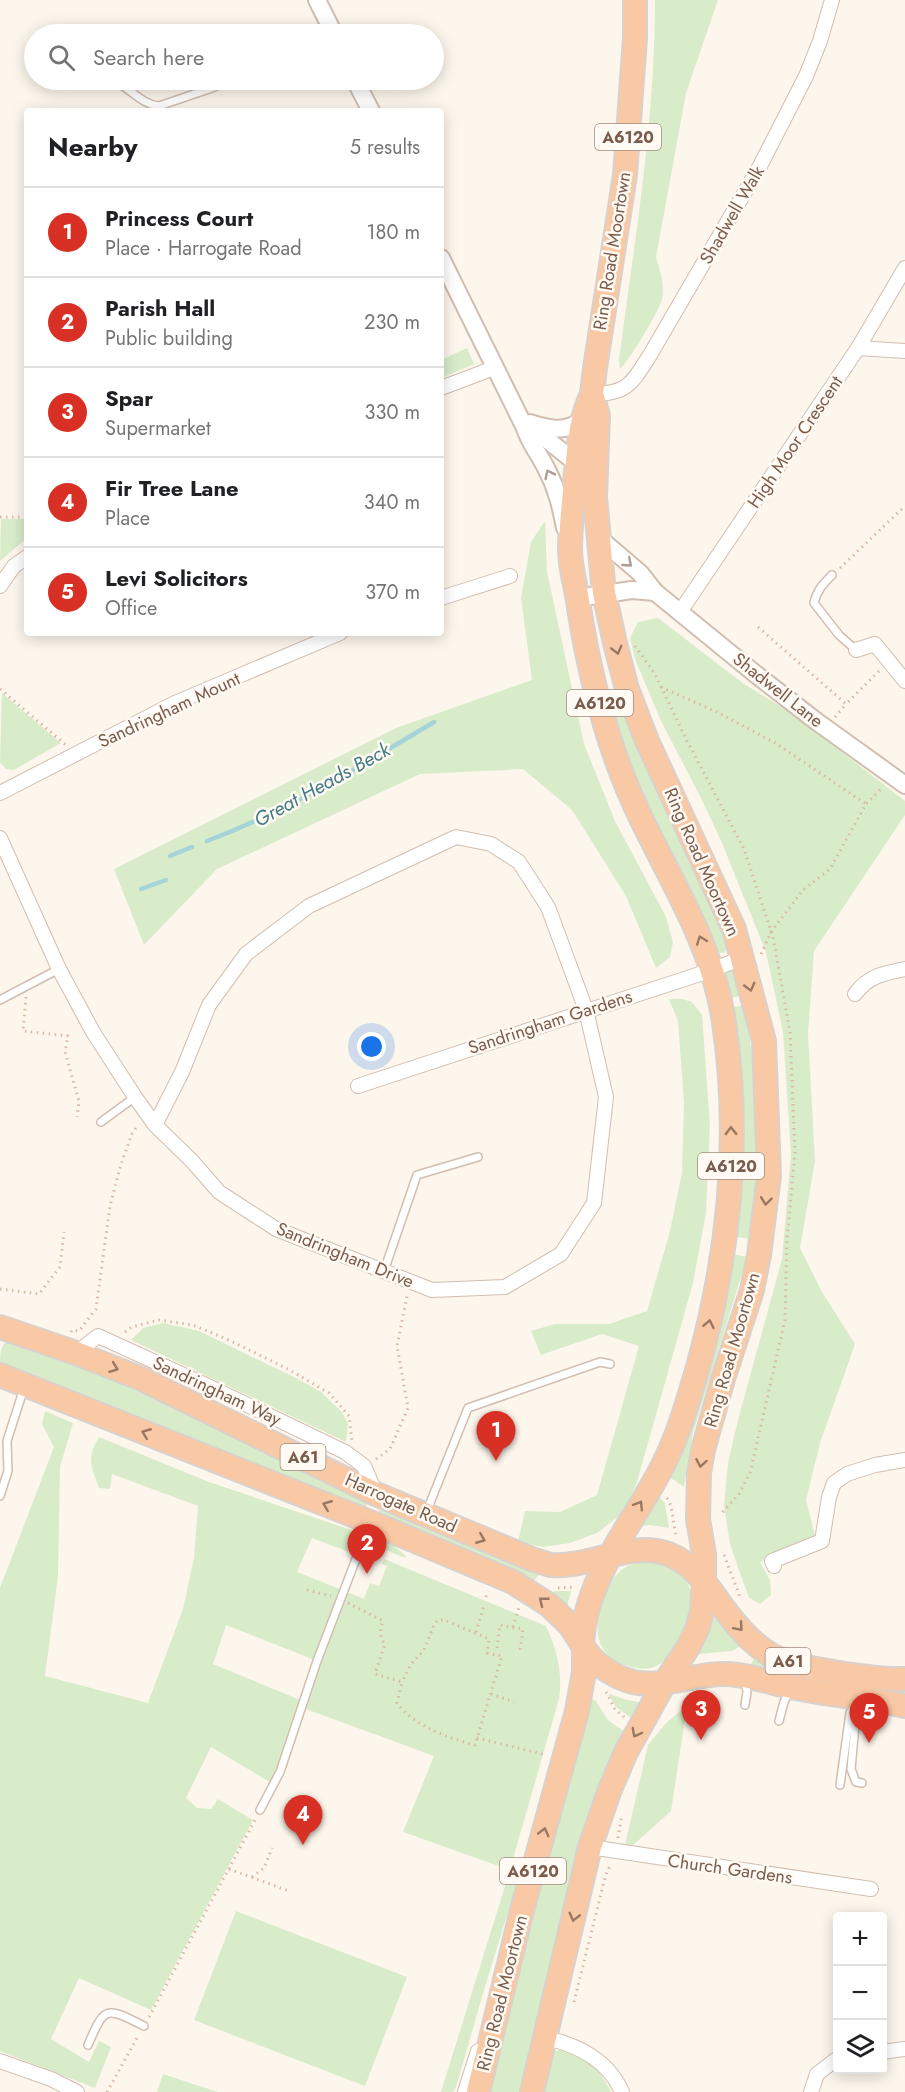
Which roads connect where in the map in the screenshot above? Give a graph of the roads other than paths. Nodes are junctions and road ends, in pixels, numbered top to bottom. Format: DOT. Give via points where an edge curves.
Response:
graph roads {
  1 [pos="317,0"];
  2 [pos="636,0"];
  3 [pos="832,0"];
  4 [pos="325,24"];
  5 [pos="130,90"];
  6 [pos="206,90"];
  7 [pos="361,90"];
  8 [pos="370,108"];
  9 [pos="444,264"];
  10 [pos="905,268"];
  11 [pos="858,348"];
  12 [pos="905,351"];
  13 [pos="494,368"];
  14 [pos="444,387"];
  15 [pos="592,394"];
  16 [pos="582,420"];
  17 [pos="522,423"];
  18 [pos="586,472"];
  19 [pos="598,537"];
  20 [pos="570,551"];
  21 [pos="24,559"];
  22 [pos="832,575"];
  23 [pos="510,576"];
  24 [pos="0,586"];
  25 [pos="655,592"];
  26 [pos="604,593"];
  27 [pos="444,597"];
  28 [pos="577,598"];
  29 [pos="680,612"];
  30 [pos="333,636"];
  31 [pos="856,650"];
  32 [pos="905,681"];
  33 [pos="899,780"];
  34 [pos="0,793"];
  35 [pos="0,838"];
  36 [pos="743,961"];
  37 [pos="59,969"];
  38 [pos="905,969"];
  39 [pos="712,970"];
  40 [pos="855,994"];
  41 [pos="0,1000"];
  42 [pos="586,1010"];
  43 [pos="358,1086"];
  44 [pos="135,1097"];
  45 [pos="152,1120"];
  46 [pos="101,1122"];
  47 [pos="478,1157"];
  48 [pos="384,1271"];
  49 [pos="0,1327"];
  50 [pos="78,1342"];
  51 [pos="610,1364"];
  52 [pos="0,1375"];
  53 [pos="25,1385"];
  54 [pos="905,1460"];
  55 [pos="376,1494"];
  56 [pos="0,1496"];
  57 [pos="425,1515"];
  58 [pos="370,1522"];
  59 [pos="610,1556"];
  60 [pos="774,1566"];
  61 [pos="704,1580"];
  62 [pos="583,1647"];
  63 [pos="745,1677"];
  64 [pos="905,1679"];
  65 [pos="665,1682"];
  66 [pos="792,1688"];
  67 [pos="854,1703"];
  68 [pos="745,1705"];
  69 [pos="905,1706"];
  70 [pos="779,1721"];
  71 [pos="862,1783"];
  72 [pos="840,1785"];
  73 [pos="260,1810"];
  74 [pos="590,1847"];
  75 [pos="871,1889"];
  76 [pos="521,1914"];
  77 [pos="144,2026"];
  78 [pos="545,2038"];
  79 [pos="88,2045"];
  80 [pos="905,2049"];
  81 [pos="887,2051"];
  82 [pos="0,2061"];
  83 [pos="833,2061"];
  84 [pos="77,2092"];
  85 [pos="465,2092"];
  86 [pos="478,2092"];
  87 [pos="532,2092"];
  88 [pos="622,2092"];
  89 [pos="811,2092"];
  1 -- 4 [label="street"];
  2 -- 15 [label="highway, Ring Road Moortown / A6120" via="625,175"];
  3 -- 15 [label="street, Shadwell Walk" via="806,76 760,166 650,355 621,391"];
  5 -- 6 [label="lane" via="159,106"];
  7 -- 8 [label="street"];
  9 -- 13 [label="street"];
  10 -- 11 [label="street, High Moor Crescent"];
  11 -- 12 [label="street"];
  11 -- 29 [label="street, High Moor Crescent"];
  13 -- 14 [label="street"];
  13 -- 17 [label="street"];
  15 -- 16 [label="highway, Ring Road Moortown / A6120"];
  15 -- 18 [label="highway, Ring Road Moortown / A6120" via="598,416"];
  16 -- 17 [label="street" via="574,426 552,429"];
  16 -- 18 [label="highway, Ring Road Moortown / A6120"];
  17 -- 18 [label="street"];
  20 -- 17 [label="street, one-way" via="557,490"];
  18 -- 19 [label="highway, Ring Road Moortown / A6120"];
  18 -- 20 [label="highway, Ring Road Moortown / A6120"];
  19 -- 25 [label="street, Shadwell Lane, one-way" via="640,573"];
  19 -- 26 [label="highway, Ring Road Moortown / A6120"];
  20 -- 28 [label="highway, Ring Road Moortown / A6120"];
  21 -- 24 [label="street"];
  22 -- 31 [label="lane" via="821,586 814,603"];
  23 -- 27 [label="street"];
  25 -- 26 [label="street"];
  25 -- 29 [label="street, Shadwell Lane"];
  26 -- 28 [label="street"];
  26 -- 36 [label="highway, Ring Road Moortown / A6120, one-way" via="627,689 734,928"];
  39 -- 28 [label="highway, Ring Road Moortown / A6120, one-way" via="693,921 622,775 584,642"];
  29 -- 33 [label="street, Shadwell Lane" via="816,721"];
  30 -- 34 [label="street, Sandringham Mount" via="175,703"];
  31 -- 32 [label="street" via="874,644"];
  35 -- 37 [label="street, Sandringham Drive"];
  36 -- 39 [label="street, Sandringham Gardens"];
  36 -- 61 [label="highway, Ring Road Moortown / A6120, one-way" via="764,1041 769,1176 752,1290 723,1379 699,1473 698,1519"];
  37 -- 41 [label="lane"];
  37 -- 44 [label="street, Sandringham Drive"];
  38 -- 40 [label="street" via="864,982"];
  39 -- 42 [label="street, Sandringham Gardens"];
  59 -- 39 [label="highway, Ring Road Moortown / A6120, one-way" via="667,1458 682,1419 706,1339 724,1249 732,1163 731,1093 722,1015"];
  42 -- 43 [label="street, Sandringham Gardens"];
  42 -- 45 [label="street, Sandringham Drive" via="548,907 519,861 491,844 456,837 309,906 246,954 209,1005 182,1072"];
  42 -- 48 [label="street, Sandringham Drive" via="606,1097 594,1203 561,1254 506,1287 432,1290"];
  44 -- 45 [label="street, Sandringham Drive"];
  44 -- 46 [label="lane"];
  45 -- 48 [label="street, Sandringham Drive" via="219,1192 276,1229"];
  47 -- 48 [label="lane" via="417,1175"];
  49 -- 50 [label="highway, Harrogate Road / A61"];
  50 -- 55 [label="highway, Harrogate Road / A61, one-way" via="142,1379"];
  50 -- 55 [label="street, Sandringham Way" via="98,1336 350,1455 364,1466"];
  51 -- 57 [label="lane" via="600,1362 468,1408"];
  52 -- 53 [label="highway, Harrogate Road / A61"];
  53 -- 56 [label="lane" via="7,1441 8,1471"];
  58 -- 53 [label="highway, Harrogate Road / A61, one-way"];
  54 -- 60 [label="street" via="847,1473 834,1483 822,1541 772,1561"];
  55 -- 57 [label="highway, Harrogate Road / A61"];
  57 -- 59 [label="highway, Harrogate Road / A61, one-way" via="550,1565"];
  62 -- 58 [label="highway, Harrogate Road / A61, one-way" via="561,1616 534,1593"];
  58 -- 73 [label="lane" via="280,1772"];
  59 -- 61 [label="highway" via="637,1550 665,1553"];
  59 -- 62 [label="highway" via="590,1596 582,1629"];
  61 -- 64 [label="highway, A61, one-way" via="744,1632 774,1656 861,1676"];
  61 -- 65 [label="highway" via="698,1627"];
  62 -- 65 [label="highway" via="617,1676 648,1684"];
  76 -- 62 [label="highway, Ring Road Moortown / A6120, one-way" via="577,1711 584,1672"];
  63 -- 65 [label="highway, A61" via="716,1674"];
  63 -- 66 [label="highway, A61"];
  63 -- 68 [label="lane"];
  65 -- 74 [label="highway, A6120, one-way" via="626,1752"];
  66 -- 67 [label="highway, A61"];
  66 -- 70 [label="lane"];
  67 -- 69 [label="highway, A61"];
  67 -- 71 [label="lane" via="851,1769 856,1782"];
  67 -- 72 [label="lane" via="849,1713"];
  74 -- 75 [label="street, Church Gardens"];
  74 -- 78 [label="highway, A6120, one-way"];
  76 -- 85 [label="street"];
  76 -- 86 [label="highway, Ring Road Moortown / A6120"];
  77 -- 79 [label="lane" via="112,2012 99,2019"];
  78 -- 87 [label="highway, A6120"];
  78 -- 88 [label="street" via="564,2042 596,2059"];
  80 -- 81 [label="street"];
  82 -- 84 [label="street"];
  83 -- 89 [label="street" via="818,2074"];
}
